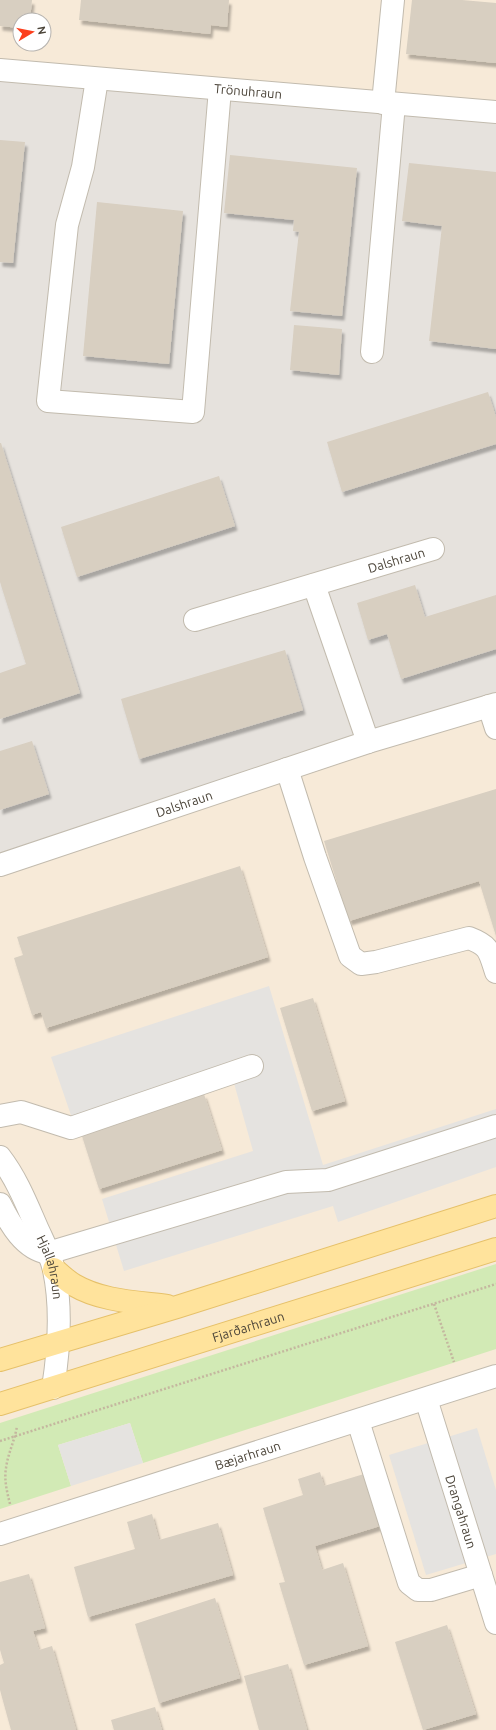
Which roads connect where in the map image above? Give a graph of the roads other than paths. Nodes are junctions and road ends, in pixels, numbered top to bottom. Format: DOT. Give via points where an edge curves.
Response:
graph roads {
  1 [pos="393,0"];
  2 [pos="0,70"];
  3 [pos="97,79"];
  4 [pos="220,89"];
  5 [pos="389,103"];
  6 [pos="496,112"];
  7 [pos="372,352"];
  8 [pos="433,549"];
  9 [pos="314,585"];
  10 [pos="195,620"];
  11 [pos="493,705"];
  12 [pos="496,728"];
  13 [pos="368,742"];
  14 [pos="287,770"];
  15 [pos="0,865"];
  16 [pos="496,972"];
  17 [pos="252,1066"];
  18 [pos="10,1114"];
  19 [pos="496,1126"];
  20 [pos="0,1157"];
  21 [pos="0,1204"];
  22 [pos="496,1206"];
  23 [pos="496,1249"];
  24 [pos="51,1262"];
  25 [pos="176,1307"];
  26 [pos="59,1342"];
  27 [pos="0,1360"];
  28 [pos="496,1376"];
  29 [pos="53,1388"];
  30 [pos="426,1399"];
  31 [pos="0,1404"];
  32 [pos="358,1421"];
  33 [pos="0,1534"];
  34 [pos="481,1575"];
  35 [pos="496,1624"];
  1 -- 5 [label="street"];
  2 -- 3 [label="street, Trönuhraun"];
  3 -- 4 [label="street, Trönuhraun"];
  3 -- 4 [label="street" via="83,167 66,225 48,401 192,412"];
  4 -- 5 [label="street, Trönuhraun"];
  5 -- 6 [label="street, Trönuhraun"];
  5 -- 7 [label="street"];
  8 -- 9 [label="street, Dalshraun"];
  9 -- 10 [label="street, Dalshraun"];
  9 -- 13 [label="street"];
  11 -- 12 [label="street"];
  11 -- 13 [label="street, Dalshraun"];
  13 -- 14 [label="street, Dalshraun"];
  14 -- 15 [label="street, Dalshraun"];
  14 -- 16 [label="street" via="350,956 361,964 376,962 469,938 483,943"];
  17 -- 18 [label="street" via="71,1128"];
  19 -- 24 [label="street" via="328,1180 286,1182"];
  20 -- 24 [label="street, Hjallahraun" via="22,1192"];
  21 -- 24 [label="street" via="10,1223 28,1245"];
  22 -- 25 [label="main road"];
  23 -- 29 [label="main road, Fjarðarhraun"];
  24 -- 25 [label="main road" via="73,1284 88,1292 118,1300"];
  24 -- 26 [label="street, Hjallahraun" via="58,1306"];
  25 -- 26 [label="main road"];
  26 -- 27 [label="main road"];
  26 -- 29 [label="street, Hjallahraun"];
  28 -- 30 [label="street, Bæjarhraun"];
  29 -- 31 [label="main road, Fjarðarhraun"];
  30 -- 32 [label="street, Bæjarhraun"];
  30 -- 34 [label="street, Drangahraun"];
  32 -- 33 [label="street, Bæjarhraun"];
  32 -- 34 [label="street" via="408,1583 418,1590 432,1590"];
  34 -- 35 [label="street, Drangahraun"];
}
